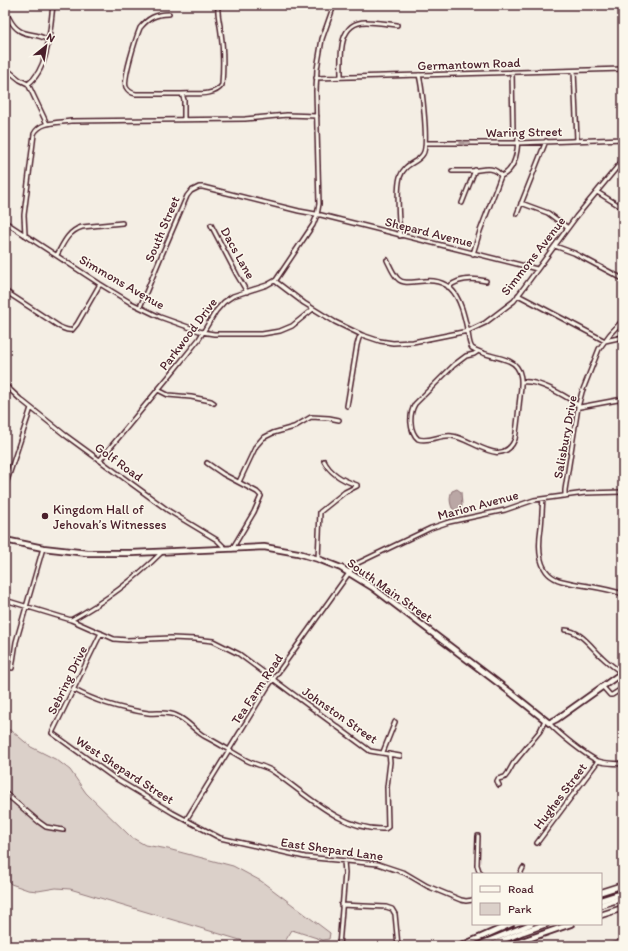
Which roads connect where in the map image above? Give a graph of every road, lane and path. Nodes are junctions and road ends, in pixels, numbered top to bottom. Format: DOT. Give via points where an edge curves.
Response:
graph roads {
  1 [pos="53,5"];
  2 [pos="218,5"];
  3 [pos="334,5"];
  4 [pos="169,14"];
  5 [pos="9,18"];
  6 [pos="397,25"];
  7 [pos="48,40"];
  8 [pos="5,68"];
  9 [pos="623,69"];
  10 [pos="574,71"];
  11 [pos="512,72"];
  12 [pos="419,75"];
  13 [pos="341,77"];
  14 [pos="316,78"];
  15 [pos="28,84"];
  16 [pos="182,94"];
  17 [pos="317,116"];
  18 [pos="184,119"];
  19 [pos="47,124"];
  20 [pos="623,139"];
  21 [pos="577,140"];
  22 [pos="546,141"];
  23 [pos="426,143"];
  24 [pos="518,143"];
  25 [pos="623,160"];
  26 [pos="475,170"];
  27 [pos="452,171"];
  28 [pos="501,176"];
  29 [pos="597,192"];
  30 [pos="462,203"];
  31 [pos="521,203"];
  32 [pos="623,208"];
  33 [pos="317,214"];
  34 [pos="517,214"];
  35 [pos="5,222"];
  36 [pos="122,223"];
  37 [pos="211,224"];
  38 [pos="568,228"];
  39 [pos="26,235"];
  40 [pos="400,236"];
  41 [pos="555,246"];
  42 [pos="473,254"];
  43 [pos="57,256"];
  44 [pos="387,260"];
  45 [pos="537,269"];
  46 [pos="623,280"];
  47 [pos="275,281"];
  48 [pos="486,281"];
  49 [pos="100,284"];
  50 [pos="448,287"];
  51 [pos="5,291"];
  52 [pos="247,292"];
  53 [pos="518,295"];
  54 [pos="140,307"];
  55 [pos="314,309"];
  56 [pos="623,320"];
  57 [pos="468,331"];
  58 [pos="202,332"];
  59 [pos="362,335"];
  60 [pos="623,336"];
  61 [pos="605,340"];
  62 [pos="477,352"];
  63 [pos="522,382"];
  64 [pos="5,385"];
  65 [pos="158,390"];
  66 [pos="623,399"];
  67 [pos="214,403"];
  68 [pos="347,406"];
  69 [pos="578,407"];
  70 [pos="31,408"];
  71 [pos="339,420"];
  72 [pos="100,460"];
  73 [pos="324,461"];
  74 [pos="207,463"];
  75 [pos="239,482"];
  76 [pos="5,487"];
  77 [pos="623,492"];
  78 [pos="565,496"];
  79 [pos="543,499"];
  80 [pos="5,540"];
  81 [pos="43,548"];
  82 [pos="229,549"];
  83 [pos="162,552"];
  84 [pos="318,559"];
  85 [pos="350,573"];
  86 [pos="623,594"];
  87 [pos="5,600"];
  88 [pos="26,606"];
  89 [pos="71,620"];
  90 [pos="565,630"];
  91 [pos="101,633"];
  92 [pos="12,668"];
  93 [pos="622,672"];
  94 [pos="273,680"];
  95 [pos="602,686"];
  96 [pos="623,688"];
  97 [pos="73,689"];
  98 [pos="547,721"];
  99 [pos="395,722"];
  100 [pos="54,735"];
  101 [pos="229,749"];
  102 [pos="383,752"];
  103 [pos="390,754"];
  104 [pos="400,756"];
  105 [pos="598,761"];
  106 [pos="623,764"];
  107 [pos="499,785"];
  108 [pos="5,793"];
  109 [pos="186,820"];
  110 [pos="63,830"];
  111 [pos="478,836"];
  112 [pos="537,843"];
  113 [pos="344,861"];
  114 [pos="523,868"];
  115 [pos="480,873"];
  116 [pos="520,873"];
  117 [pos="623,885"];
  118 [pos="602,892"];
  119 [pos="623,893"];
  120 [pos="616,898"];
  121 [pos="623,898"];
  122 [pos="472,900"];
  123 [pos="602,900"];
  124 [pos="342,905"];
  125 [pos="602,905"];
  126 [pos="623,908"];
  127 [pos="602,914"];
  128 [pos="509,925"];
  129 [pos="528,925"];
  130 [pos="543,925"];
  131 [pos="568,925"];
  132 [pos="339,946"];
  133 [pos="398,946"];
  134 [pos="461,946"];
  135 [pos="476,946"];
  136 [pos="489,946"];
  137 [pos="508,946"];
  1 -- 7 [label="street"];
  2 -- 16 [label="street" via="222,84 213,92"];
  3 -- 14 [label="street" via="322,39"];
  4 -- 16 [label="street" via="151,17 140,28 126,75 126,86 130,92 136,94"];
  5 -- 7 [label="street" via="18,30"];
  6 -- 13 [label="street" via="361,22 350,28 343,40"];
  7 -- 15 [label="street" via="40,69"];
  8 -- 15 [label="street"];
  9 -- 10 [label="street, Germantown Road"];
  10 -- 11 [label="street, Germantown Road"];
  10 -- 21 [label="street"];
  11 -- 12 [label="street, Germantown Road"];
  11 -- 24 [label="street" via="513,131 518,135"];
  12 -- 13 [label="street, Germantown Road"];
  12 -- 23 [label="street" via="424,97"];
  13 -- 14 [label="street, Germantown Road"];
  14 -- 17 [label="street"];
  15 -- 19 [label="street"];
  16 -- 18 [label="street"];
  17 -- 18 [label="street"];
  17 -- 33 [label="street"];
  18 -- 19 [label="street"];
  19 -- 39 [label="street" via="38,128 34,134 24,215"];
  20 -- 21 [label="street, Waring Street"];
  21 -- 22 [label="street, Waring Street"];
  22 -- 24 [label="street, Waring Street"];
  22 -- 31 [label="street"];
  24 -- 23 [label="street, Waring Street, one-way"];
  23 -- 40 [label="street" via="424,153 405,168 400,178"];
  24 -- 28 [label="street" via="512,168"];
  25 -- 29 [label="street, Simmons Avenue"];
  26 -- 27 [label="street"];
  26 -- 28 [label="street" via="489,169 499,172"];
  26 -- 30 [label="street"];
  28 -- 42 [label="street"];
  29 -- 32 [label="street"];
  29 -- 38 [label="street, Simmons Avenue"];
  31 -- 34 [label="street"];
  31 -- 38 [label="street" via="548,213"];
  33 -- 40 [label="street, Shepard Avenue"];
  33 -- 47 [label="street" via="313,225"];
  33 -- 54 [label="street, South Street" via="299,212 203,187 191,191"];
  35 -- 39 [label="street, Simmons Avenue"];
  36 -- 43 [label="street" via="76,229 67,237"];
  37 -- 52 [label="street, Dacs Lane"];
  38 -- 41 [label="street, Simmons Avenue"];
  39 -- 43 [label="street, Simmons Avenue"];
  40 -- 42 [label="street, Shepard Avenue"];
  41 -- 45 [label="street, Simmons Avenue"];
  41 -- 46 [label="street"];
  42 -- 45 [label="street, Shepard Avenue"];
  43 -- 49 [label="street, Simmons Avenue"];
  44 -- 50 [label="street" via="398,279 404,282 435,280"];
  45 -- 53 [label="street, Simmons Avenue"];
  47 -- 52 [label="street, Parkwood Drive"];
  47 -- 55 [label="street"];
  48 -- 50 [label="street" via="476,278 458,280"];
  49 -- 51 [label="street" via="72,330 60,327"];
  49 -- 54 [label="street, Simmons Avenue"];
  50 -- 57 [label="street" via="457,298"];
  52 -- 58 [label="street, Parkwood Drive" via="224,302"];
  53 -- 57 [label="street, Simmons Avenue" via="485,323"];
  53 -- 61 [label="street"];
  54 -- 58 [label="street, Simmons Avenue"];
  55 -- 58 [label="street, Simmons Avenue" via="292,326 280,331 262,334"];
  55 -- 59 [label="street, Simmons Avenue"];
  56 -- 61 [label="street, Salisbury Drive"];
  57 -- 59 [label="street, Simmons Avenue" via="400,343 380,341"];
  57 -- 62 [label="street" via="470,346"];
  58 -- 65 [label="street, Parkwood Drive"];
  59 -- 68 [label="street" via="357,345"];
  60 -- 61 [label="street"];
  61 -- 69 [label="street, Salisbury Drive"];
  62 -- 63 [label="street" via="511,362 518,369"];
  62 -- 63 [label="street" via="454,365 415,404 411,421 413,432 418,439 453,436 492,453 502,452 512,445 515,439"];
  63 -- 69 [label="street" via="539,384 569,399"];
  64 -- 70 [label="street, Golf Road"];
  65 -- 67 [label="street" via="168,395"];
  65 -- 72 [label="street, Parkwood Drive"];
  66 -- 69 [label="street"];
  69 -- 78 [label="street, Salisbury Drive"];
  70 -- 72 [label="street, Golf Road"];
  70 -- 76 [label="street"];
  71 -- 75 [label="street" via="311,417 294,427 263,438 256,446"];
  72 -- 82 [label="street, Golf Road" via="169,511"];
  73 -- 84 [label="street" via="331,471 357,486 320,512"];
  74 -- 75 [label="street"];
  75 -- 82 [label="street" via="258,492 261,498"];
  77 -- 78 [label="street, Marion Avenue"];
  78 -- 79 [label="street, Marion Avenue"];
  79 -- 85 [label="street, Marion Avenue" via="431,528 358,563"];
  79 -- 86 [label="street" via="540,549 542,563 549,575 562,581"];
  80 -- 81 [label="main road, South Main Street"];
  81 -- 83 [label="main road, South Main Street" via="93,553"];
  81 -- 88 [label="street"];
  82 -- 83 [label="main road, South Main Street"];
  82 -- 84 [label="main road, South Main Street" via="264,547"];
  83 -- 89 [label="street" via="122,589"];
  84 -- 85 [label="main road, South Main Street"];
  85 -- 94 [label="street, Tea Farm Road"];
  85 -- 98 [label="main road, South Main Street" via="372,587"];
  87 -- 88 [label="street, Johnston Street"];
  88 -- 89 [label="street, Johnston Street"];
  88 -- 92 [label="street"];
  89 -- 91 [label="street, Johnston Street"];
  90 -- 93 [label="street" via="572,631 585,640"];
  91 -- 94 [label="street, Johnston Street" via="123,640 194,638 213,641 239,654"];
  91 -- 97 [label="street, Sebring Drive"];
  93 -- 95 [label="main road"];
  94 -- 101 [label="street, Tea Farm Road"];
  94 -- 102 [label="street, Johnston Street" via="370,751"];
  95 -- 96 [label="street" via="610,695"];
  95 -- 98 [label="main road" via="557,719"];
  97 -- 100 [label="street, Sebring Drive" via="52,733"];
  97 -- 101 [label="street" via="106,704 174,714"];
  98 -- 105 [label="street" via="557,732"];
  98 -- 107 [label="street" via="505,777 498,779"];
  99 -- 102 [label="street"];
  100 -- 109 [label="street, West Shepard Street" via="113,777"];
  101 -- 103 [label="street" via="246,760 273,771 332,815 361,826 385,829 388,824 387,787"];
  101 -- 109 [label="street, Tea Farm Road"];
  102 -- 103 [label="street, Johnston Street"];
  103 -- 104 [label="street, Johnston Street"];
  105 -- 106 [label="street"];
  105 -- 112 [label="street, Hughes Street"];
  108 -- 110 [label="street" via="42,825"];
  109 -- 113 [label="street, East Shepard Lane" via="220,838 305,857"];
  111 -- 115 [label="street" via="476,865"];
  113 -- 122 [label="street, East Shepard Lane" via="378,864 405,873 427,886 461,900"];
  113 -- 124 [label="street"];
  114 -- 116 [label="street"];
  117 -- 118 [label="main road"];
  119 -- 120 [label="main road"];
  120 -- 121 [label="main road"];
  120 -- 123 [label="main road"];
  120 -- 125 [label="main road"];
  124 -- 132 [label="street"];
  124 -- 133 [label="street" via="392,909 395,914"];
  126 -- 127 [label="main road"];
  128 -- 134 [label="main road"];
  129 -- 135 [label="main road"];
  130 -- 136 [label="main road"];
  131 -- 137 [label="main road"];
}
